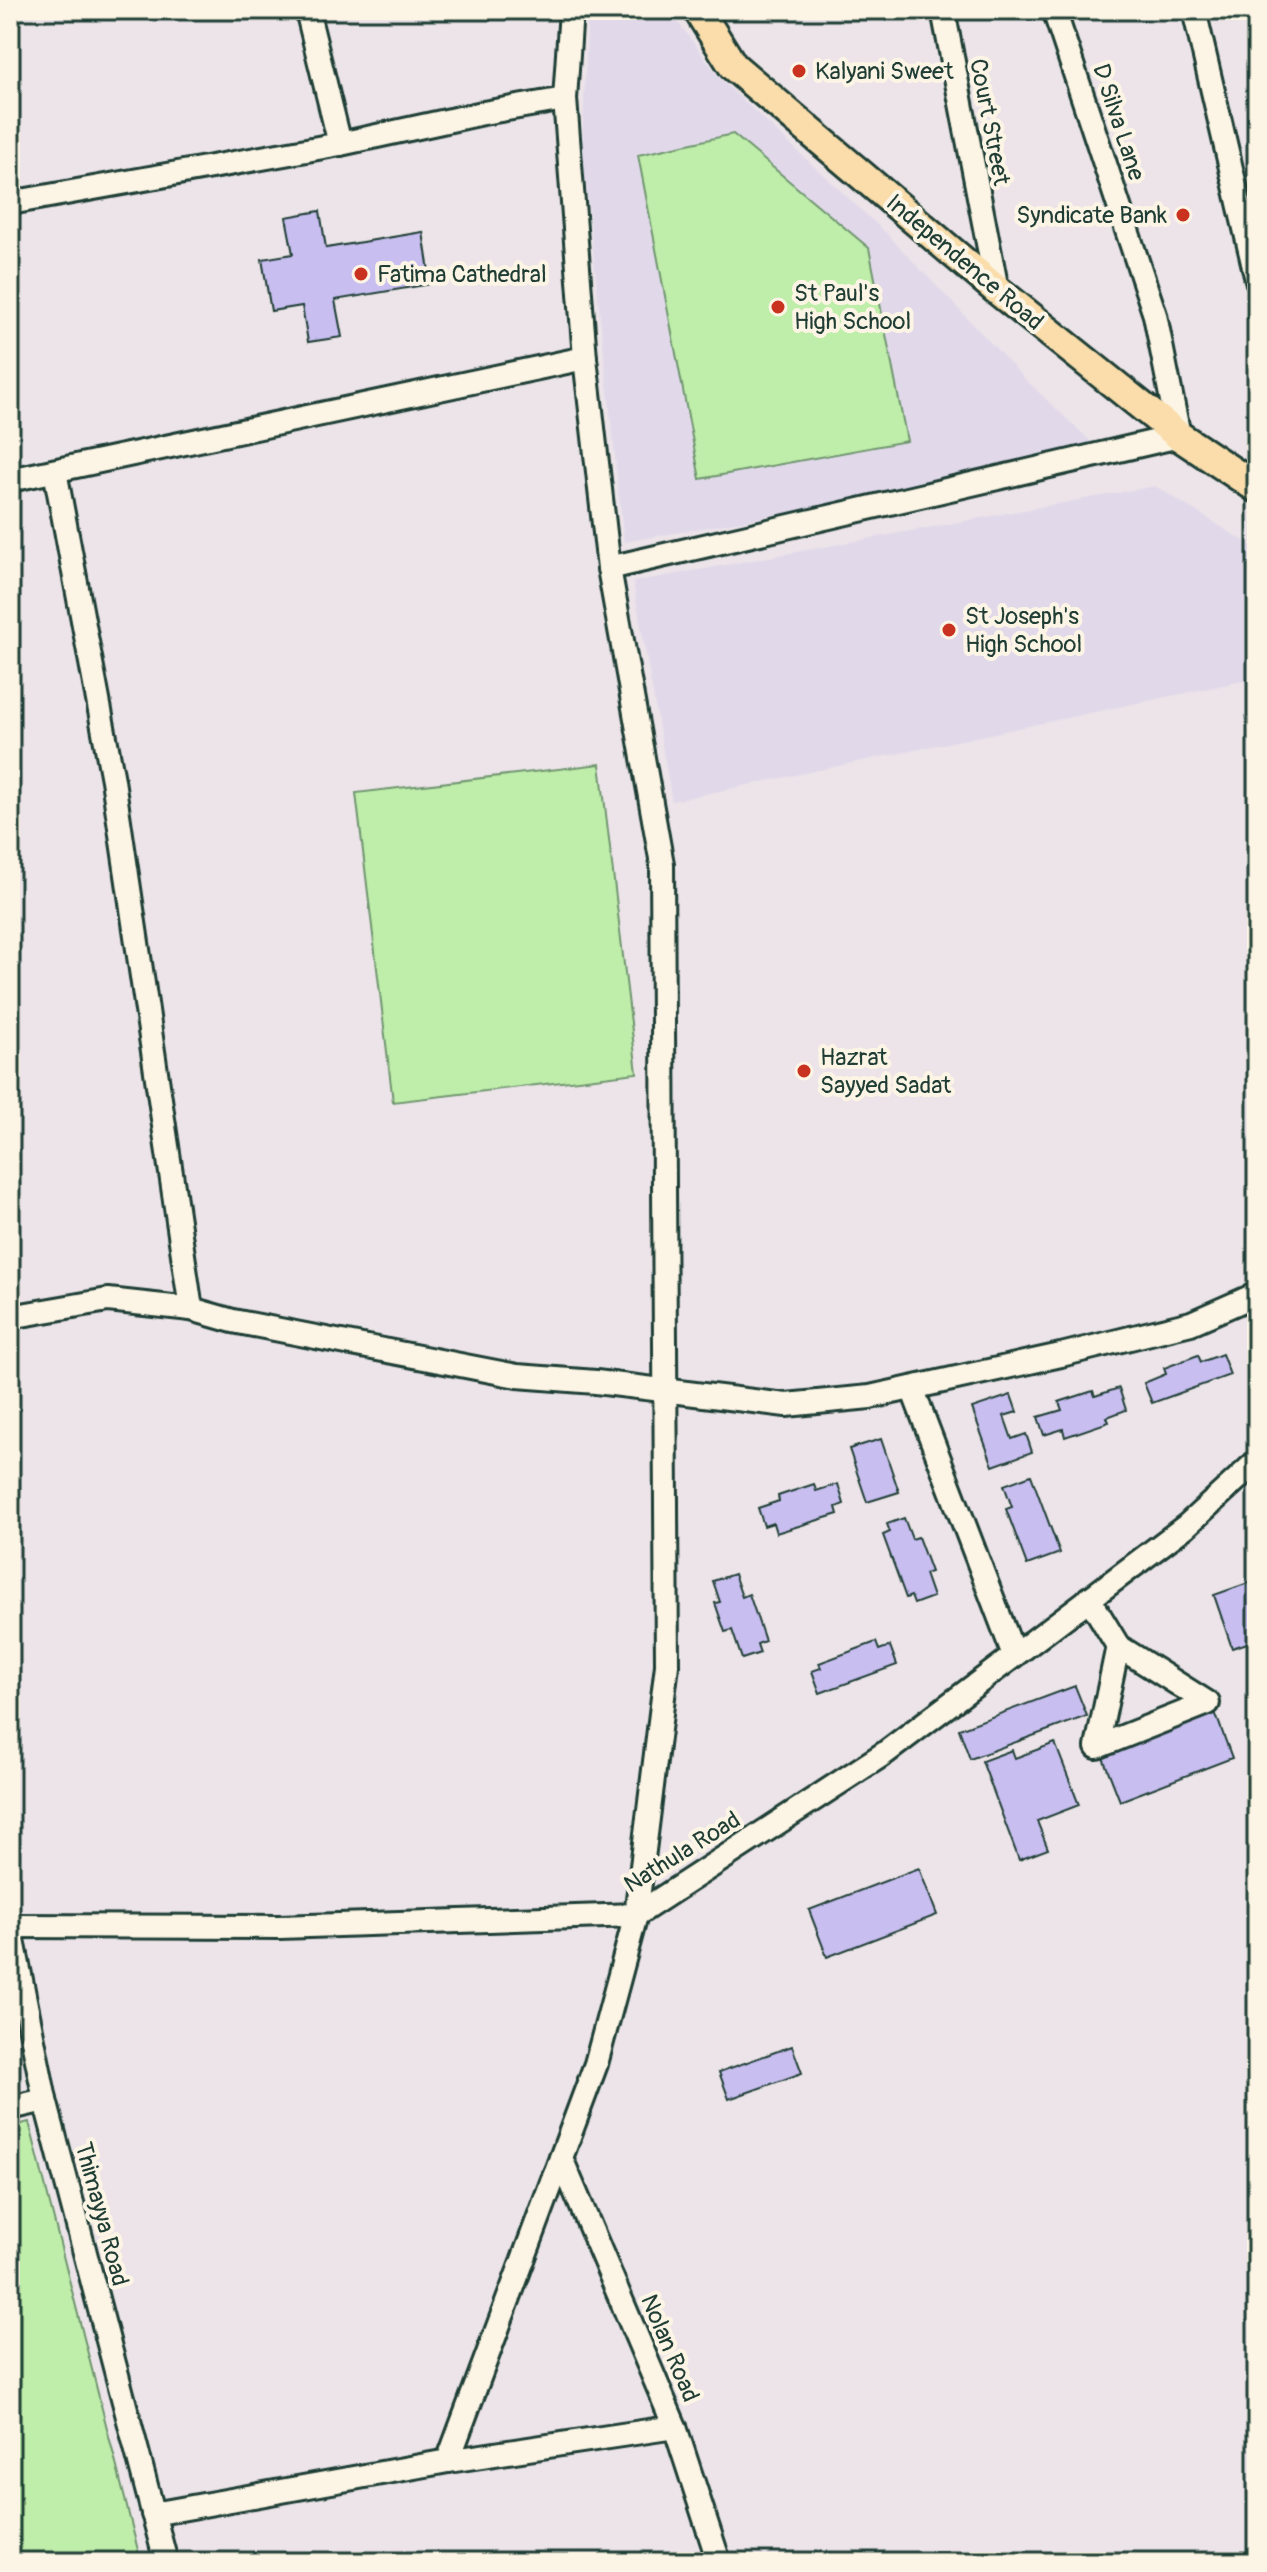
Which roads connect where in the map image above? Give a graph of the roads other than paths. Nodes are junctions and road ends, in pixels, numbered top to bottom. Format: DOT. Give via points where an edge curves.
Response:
graph roads {
  1 [pos="307,10"];
  2 [pos="571,10"];
  3 [pos="698,10"];
  4 [pos="943,10"];
  5 [pos="1054,10"];
  6 [pos="1194,10"];
  7 [pos="565,99"];
  8 [pos="340,144"];
  9 [pos="10,203"];
  10 [pos="1257,280"];
  11 [pos="997,290"];
  12 [pos="585,358"];
  13 [pos="1179,436"];
  14 [pos="55,471"];
  15 [pos="10,480"];
  16 [pos="1257,488"];
  17 [pos="609,568"];
  18 [pos="1257,1294"];
  19 [pos="191,1309"];
  20 [pos="10,1317"];
  21 [pos="912,1388"];
  22 [pos="664,1391"];
  23 [pos="1257,1461"];
  24 [pos="1089,1598"];
  25 [pos="1118,1646"];
  26 [pos="1014,1655"];
  27 [pos="636,1915"];
  28 [pos="10,1925"];
  29 [pos="45,2100"];
  30 [pos="10,2108"];
  31 [pos="561,2158"];
  32 [pos="675,2427"];
  33 [pos="448,2461"];
  34 [pos="153,2514"];
  35 [pos="166,2562"];
  36 [pos="719,2562"];
  1 -- 8 [label="street"];
  2 -- 7 [label="street"];
  3 -- 11 [label="main road, Independence Road" via="733,66"];
  4 -- 11 [label="street, Court Street"];
  5 -- 13 [label="street, D Silva Lane" via="1155,315"];
  6 -- 10 [label="street"];
  7 -- 8 [label="street"];
  7 -- 12 [label="street"];
  8 -- 9 [label="street"];
  11 -- 13 [label="main road, Independence Road"];
  12 -- 14 [label="street"];
  12 -- 17 [label="street"];
  13 -- 16 [label="main road, Independence Road"];
  13 -- 17 [label="street"];
  14 -- 15 [label="street"];
  14 -- 19 [label="street" via="113,780"];
  17 -- 22 [label="street" via="662,864"];
  18 -- 21 [label="street" via="1191,1323"];
  19 -- 20 [label="street" via="108,1300"];
  19 -- 22 [label="street" via="517,1376"];
  21 -- 22 [label="street" via="786,1405"];
  21 -- 26 [label="street"];
  22 -- 27 [label="street" via="667,1665"];
  23 -- 24 [label="street, Nathula Road" via="1186,1526"];
  24 -- 25 [label="street"];
  24 -- 26 [label="street, Nathula Road"];
  25 -- 25 [label="street" via="1157,1671 1208,1703 1097,1747"];
  26 -- 27 [label="street, Nathula Road" via="885,1753"];
  27 -- 28 [label="street, Nathula Road" via="279,1927"];
  27 -- 31 [label="street" via="596,2064"];
  28 -- 29 [label="street, Thimayya Road"];
  29 -- 30 [label="street"];
  29 -- 34 [label="street, Thimayya Road"];
  31 -- 32 [label="street, Nolan Road"];
  31 -- 33 [label="street"];
  32 -- 33 [label="street"];
  32 -- 36 [label="street, Nolan Road"];
  33 -- 34 [label="street"];
  34 -- 35 [label="street, Thimayya Road"];
}
